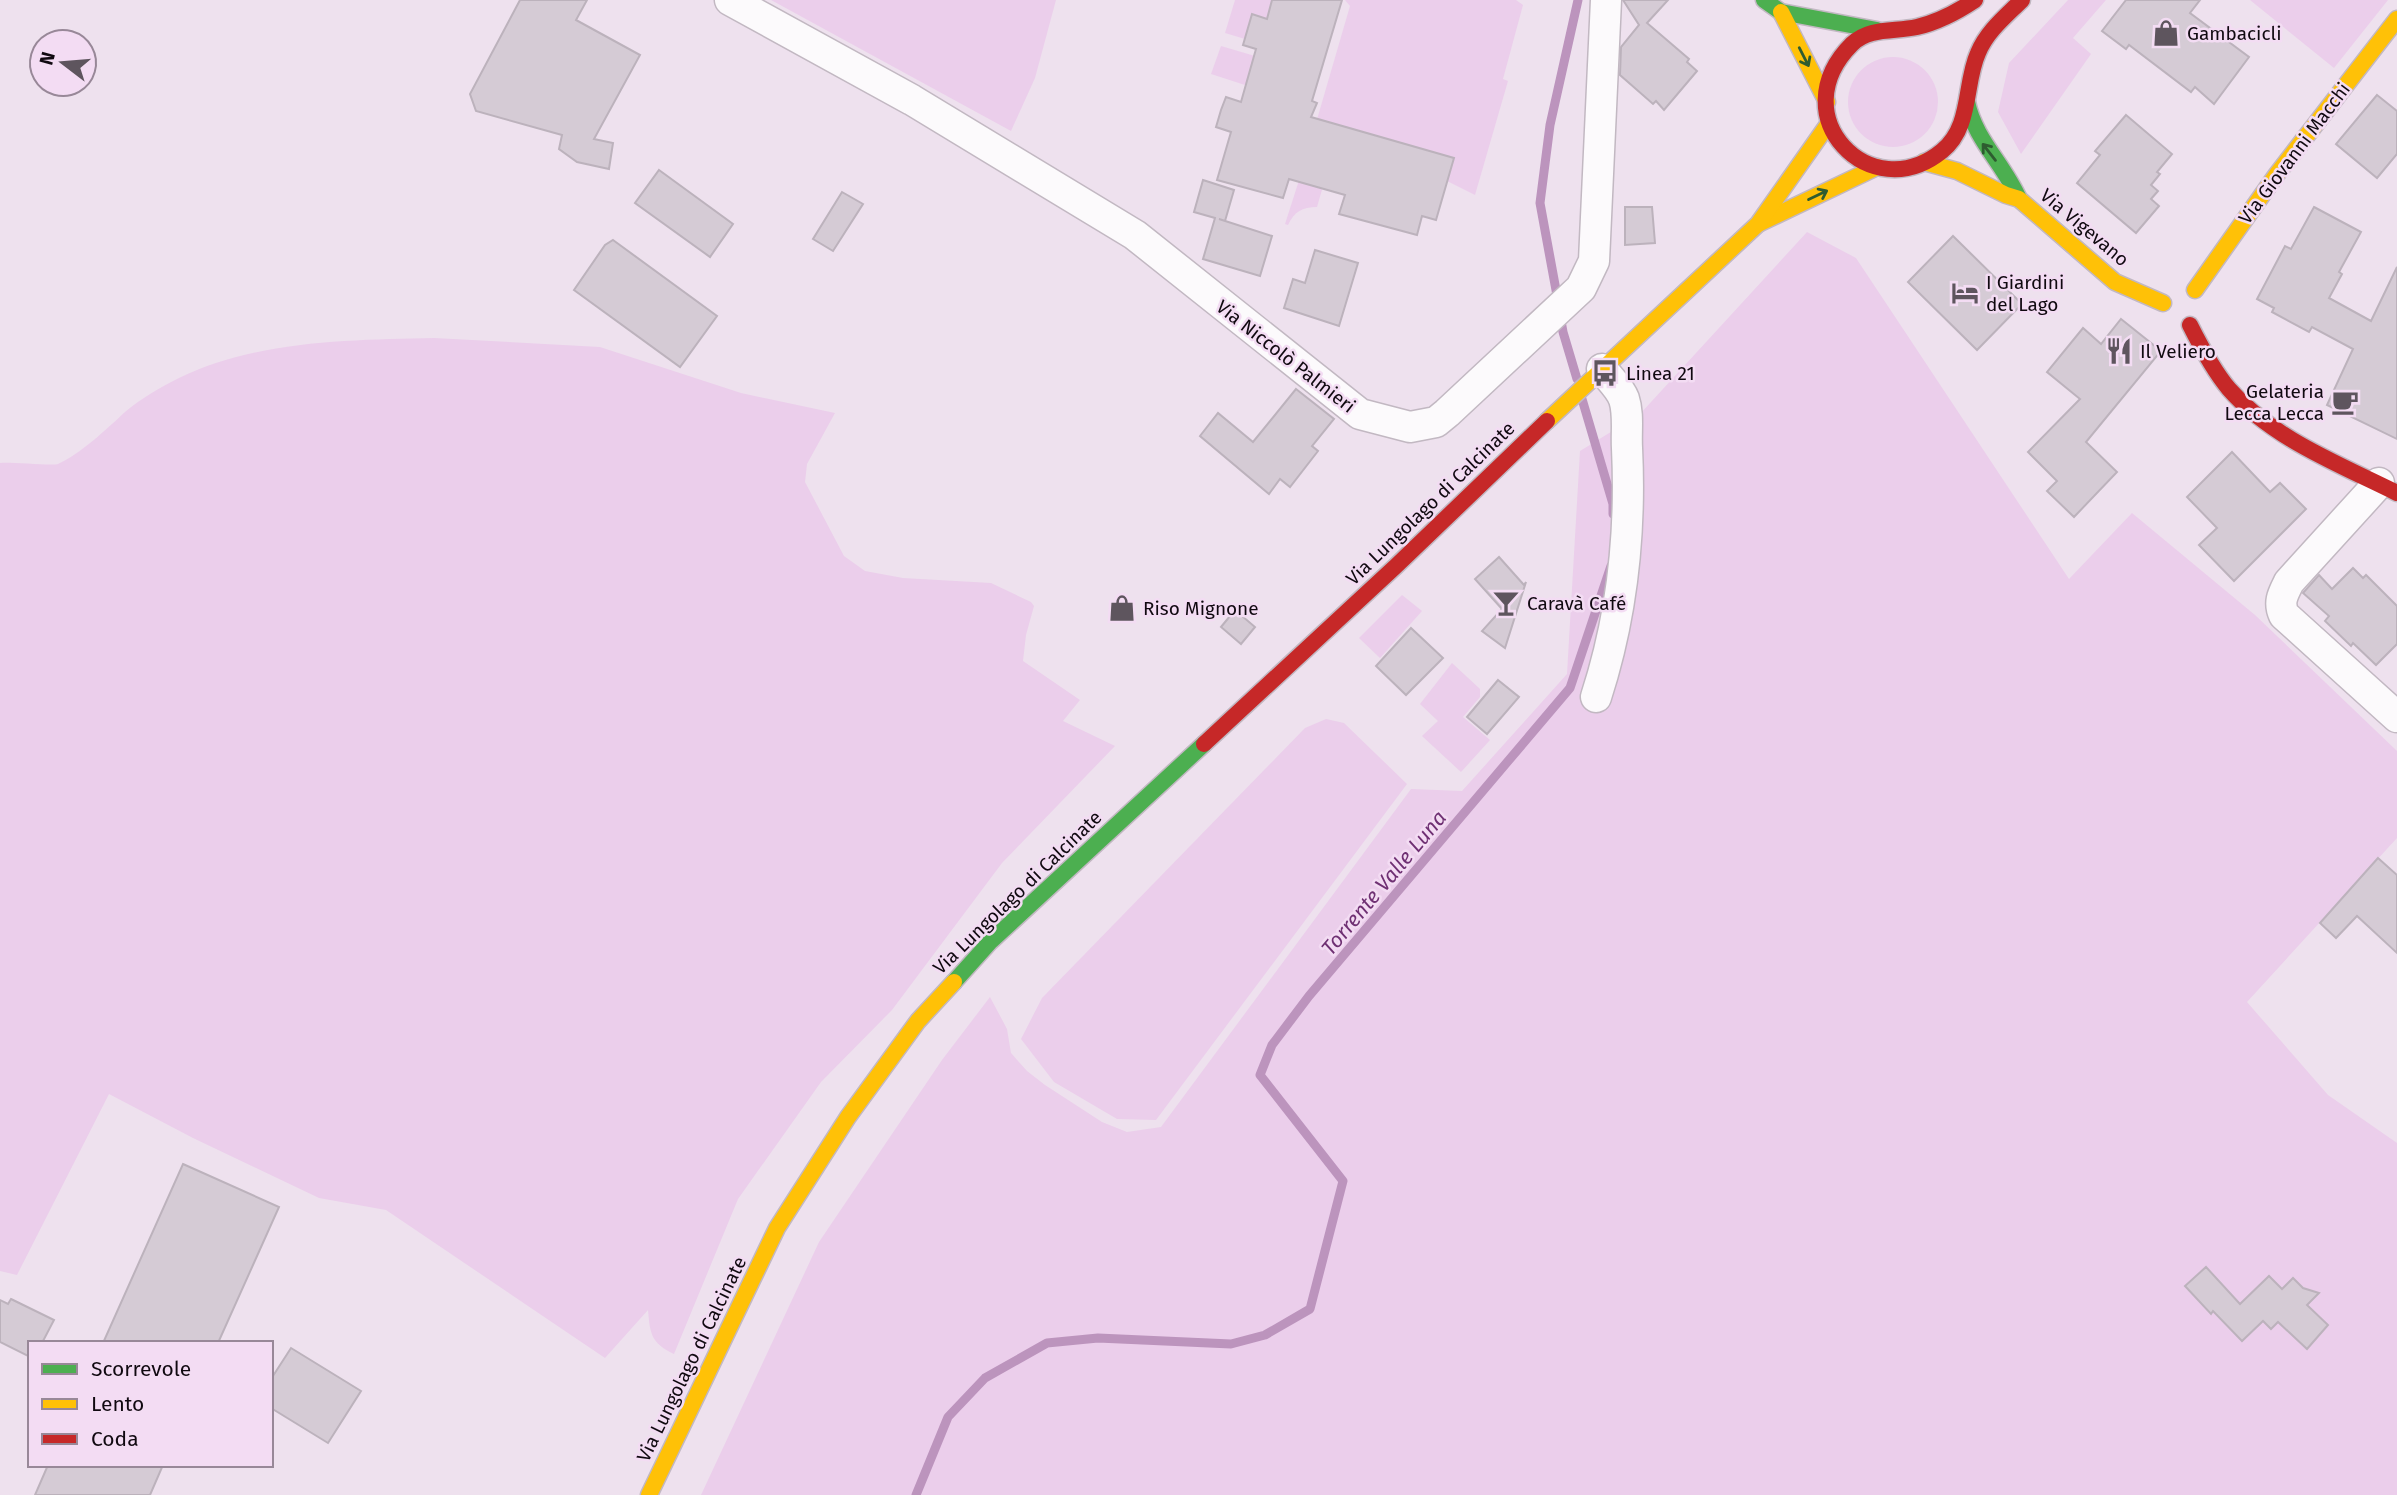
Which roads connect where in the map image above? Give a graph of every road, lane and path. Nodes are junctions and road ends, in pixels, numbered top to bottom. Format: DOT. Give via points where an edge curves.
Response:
graph roads {
  1 [pos="730,0"];
  2 [pos="1606,0"];
  3 [pos="1764,0"];
  4 [pos="1975,0"];
  5 [pos="2022,0"];
  6 [pos="1781,12"];
  7 [pos="2397,19"];
  8 [pos="1877,30"];
  9 [pos="1826,102"];
  10 [pos="1967,102"];
  11 [pos="1829,123"];
  12 [pos="1924,162"];
  13 [pos="1877,167"];
  14 [pos="2019,199"];
  15 [pos="1758,224"];
  16 [pos="2186,297"];
  17 [pos="2178,324"];
  18 [pos="1599,371"];
  19 [pos="2388,488"];
  20 [pos="1596,697"];
  21 [pos="2397,718"];
  22 [pos="649,1495"];
  1 -- 2 [label="street, Via Niccolò Palmieri" via="912,100 1135,235 1360,414 1410,427 1436,422 1581,288 1594,261"];
  3 -- 6 [label="main road"];
  4 -- 8 [label="main road" via="1930,23"];
  5 -- 10 [label="main road" via="1981,45"];
  6 -- 8 [label="main road"];
  6 -- 9 [label="main road, one-way"];
  7 -- 16 [label="main road, Via Giovanni Macchi"];
  8 -- 9 [label="main road" via="1853,42 1843,54 1831,75"];
  9 -- 11 [label="main road"];
  10 -- 12 [label="main road" via="1952,141"];
  14 -- 10 [label="main road, Via Vigevano, one-way" via="2008,175 1973,127"];
  11 -- 13 [label="main road" via="1838,143"];
  11 -- 15 [label="main road"];
  12 -- 13 [label="main road" via="1905,168"];
  12 -- 14 [label="main road, Via Vigevano"];
  15 -- 13 [label="main road, one-way"];
  14 -- 16 [label="main road, Via Vigevano" via="2116,282 2134,292"];
  15 -- 18 [label="main road, Via Lungolago di Calcinate"];
  16 -- 17 [label="main road, Via Giovanni Macchi" via="2198,321"];
  16 -- 17 [label="main road" via="2162,309"];
  17 -- 19 [label="main road" via="2231,391 2254,412"];
  18 -- 20 [label="street" via="1624,399 1629,486 1620,595"];
  18 -- 22 [label="main road, Via Lungolago di Calcinate" via="990,942 918,1021 848,1117 777,1228"];
  19 -- 21 [label="street" via="2289,582 2281,607 2284,615"];
}
